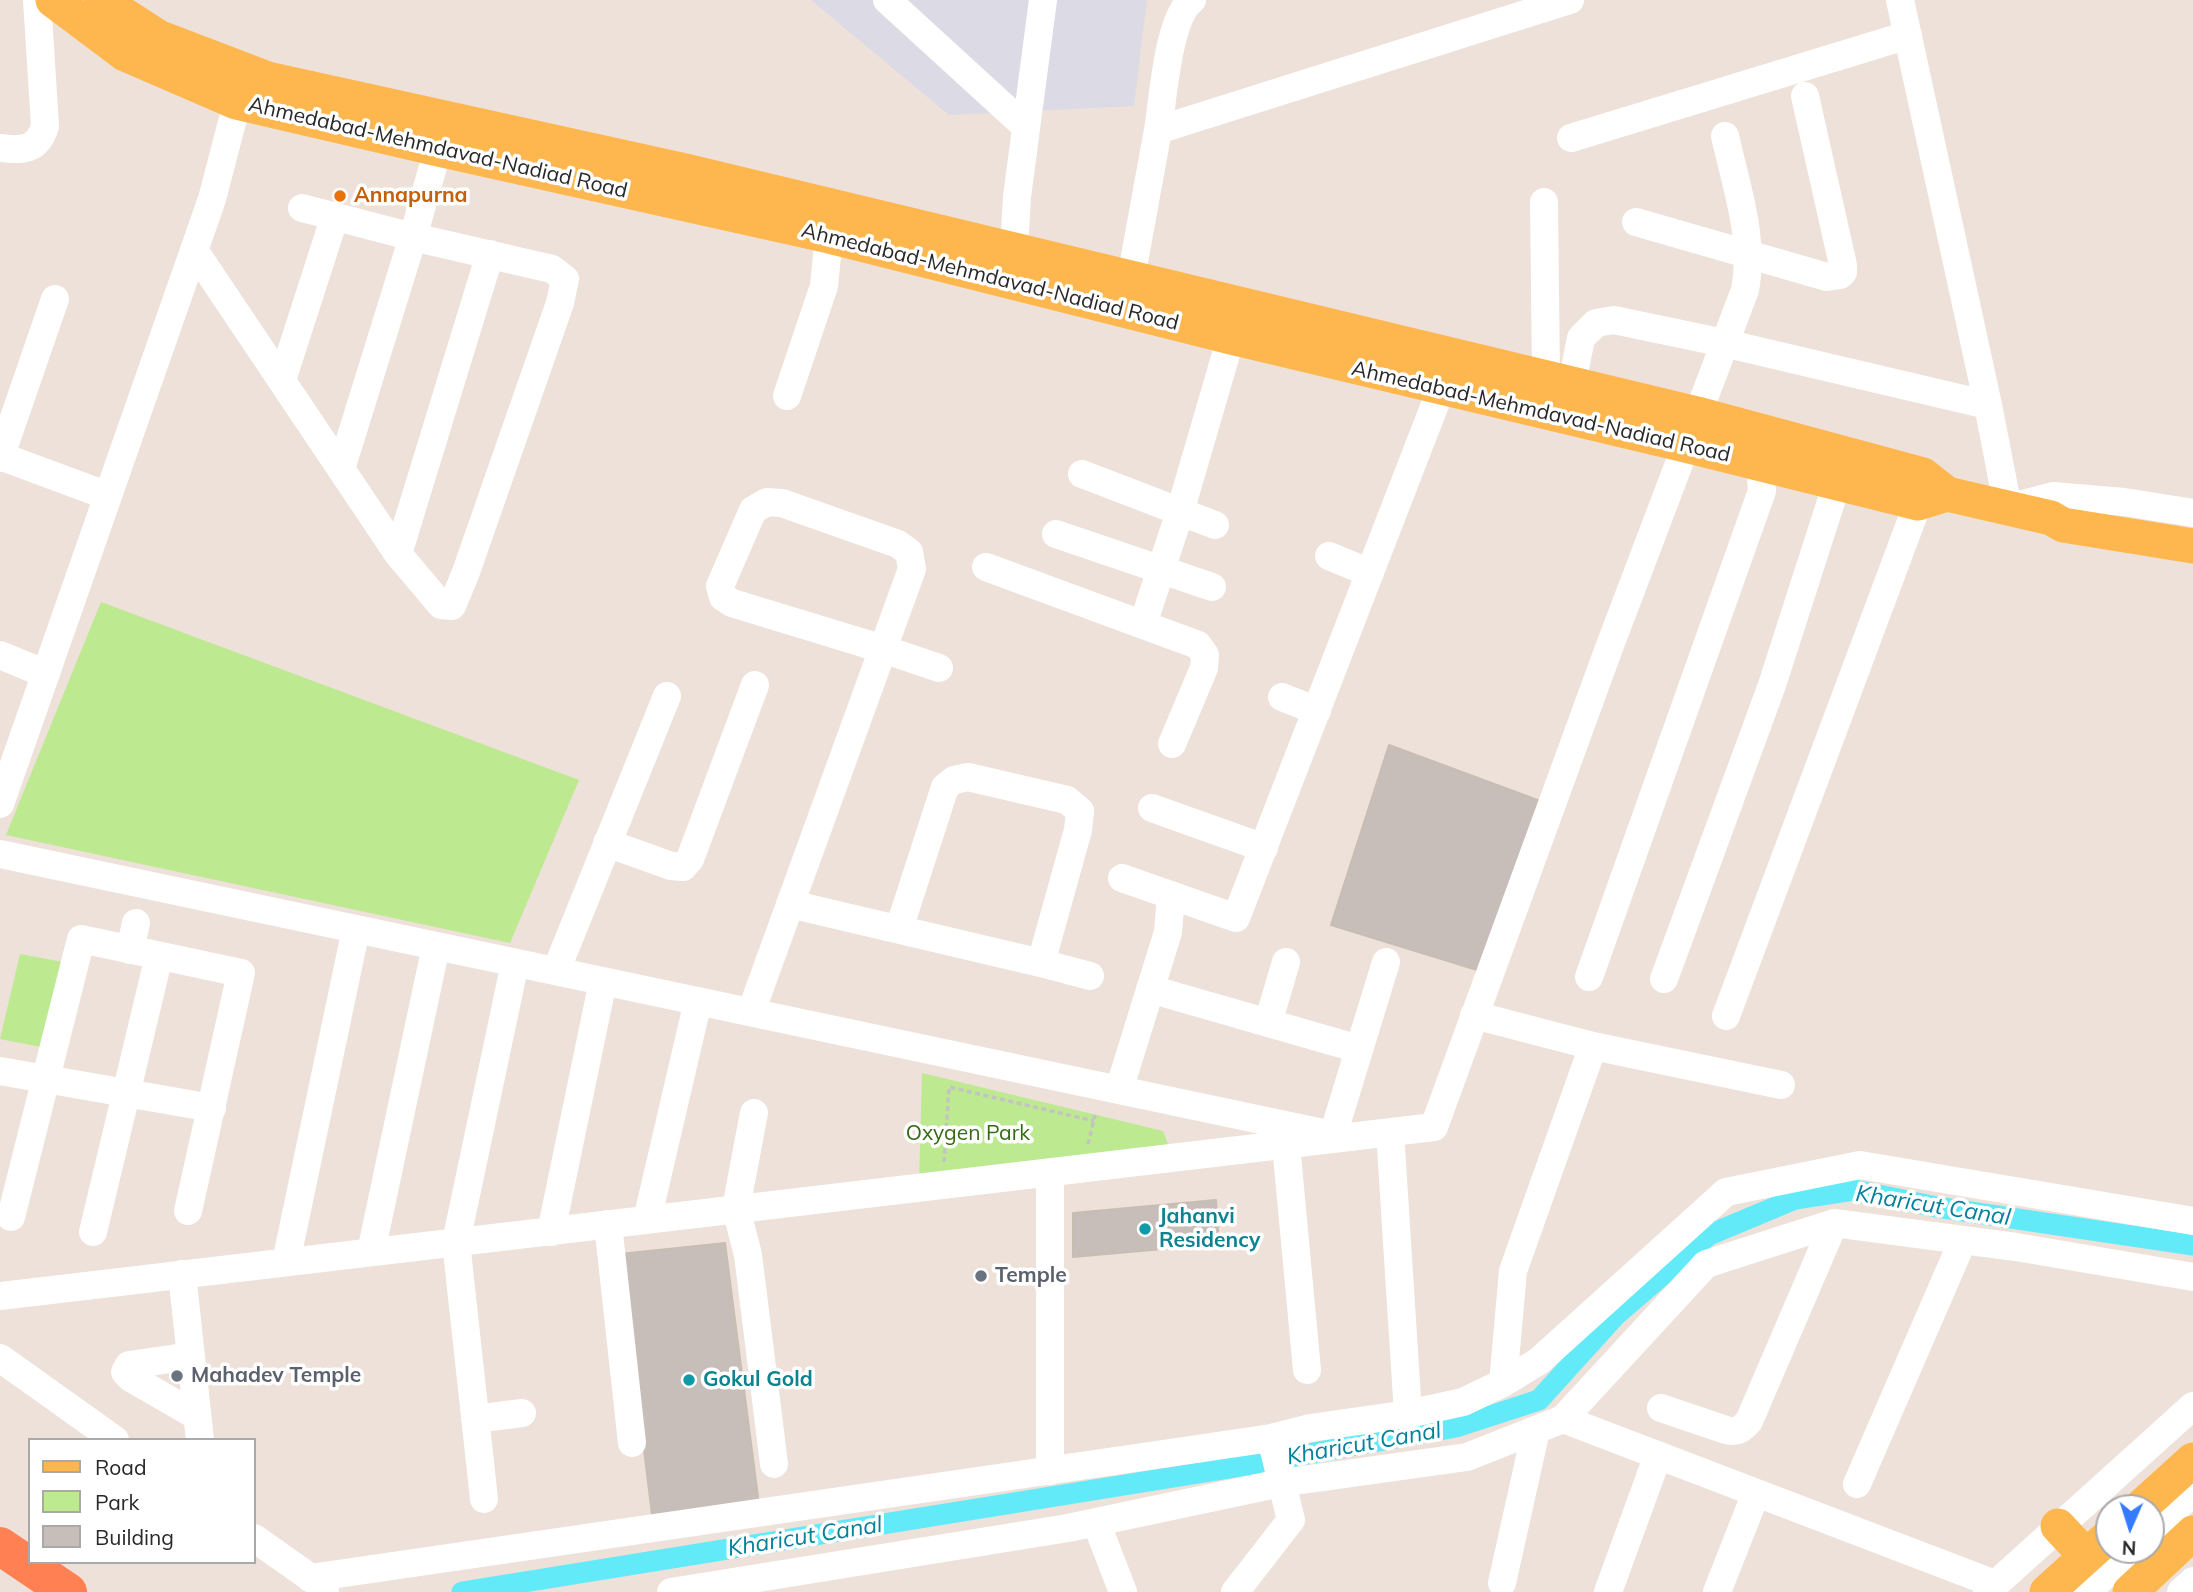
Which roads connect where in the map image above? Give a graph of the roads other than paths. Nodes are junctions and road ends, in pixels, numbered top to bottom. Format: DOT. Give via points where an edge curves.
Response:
graph roads {
  1 [pos="37,0"];
  2 [pos="53,0"];
  3 [pos="100,0"];
  4 [pos="887,0"];
  5 [pos="1043,0"];
  6 [pos="1192,0"];
  7 [pos="1570,0"];
  8 [pos="1900,0"];
  9 [pos="1908,35"];
  10 [pos="241,86"];
  11 [pos="1805,96"];
  12 [pos="1026,127"];
  13 [pos="1158,130"];
  14 [pos="1725,135"];
  15 [pos="1571,138"];
  16 [pos="0,148"];
  17 [pos="438,149"];
  18 [pos="1544,202"];
  19 [pos="302,208"];
  20 [pos="335,216"];
  21 [pos="1636,222"];
  22 [pos="829,236"];
  23 [pos="413,237"];
  24 [pos="194,250"];
  25 [pos="490,254"];
  26 [pos="1749,254"];
  27 [pos="1013,265"];
  28 [pos="1131,278"];
  29 [pos="55,299"];
  30 [pos="1231,337"];
  31 [pos="1724,343"];
  32 [pos="282,380"];
  33 [pos="1559,381"];
  34 [pos="1441,389"];
  35 [pos="787,396"];
  36 [pos="1988,405"];
  37 [pos="1691,430"];
  38 [pos="0,457"];
  39 [pos="1760,465"];
  40 [pos="341,469"];
  41 [pos="1082,474"];
  42 [pos="1837,483"];
  43 [pos="108,496"];
  44 [pos="1932,498"];
  45 [pos="2008,508"];
  46 [pos="1180,512"];
  47 [pos="2193,513"];
  48 [pos="2051,518"];
  49 [pos="1215,525"];
  50 [pos="2193,531"];
  51 [pos="1056,534"];
  52 [pos="2193,545"];
  53 [pos="398,554"];
  54 [pos="1329,556"];
  55 [pos="986,567"];
  56 [pos="1162,570"];
  57 [pos="1370,573"];
  58 [pos="1212,587"];
  59 [pos="1143,624"];
  60 [pos="883,649"];
  61 [pos="0,655"];
  62 [pos="939,668"];
  63 [pos="46,674"];
  64 [pos="755,685"];
  65 [pos="667,696"];
  66 [pos="1282,697"];
  67 [pos="1317,711"];
  68 [pos="1172,744"];
  69 [pos="0,804"];
  70 [pos="1152,808"];
  71 [pos="607,843"];
  72 [pos="1264,848"];
  73 [pos="0,854"];
  74 [pos="1122,878"];
  75 [pos="1171,895"];
  76 [pos="790,904"];
  77 [pos="356,929"];
  78 [pos="899,929"];
  79 [pos="436,946"];
  80 [pos="159,956"];
  81 [pos="1286,962"];
  82 [pos="1386,962"];
  83 [pos="515,963"];
  84 [pos="1041,963"];
  85 [pos="556,971"];
  86 [pos="1090,976"];
  87 [pos="1589,977"];
  88 [pos="1664,979"];
  89 [pos="603,981"];
  90 [pos="1150,989"];
  91 [pos="698,1001"];
  92 [pos="751,1012"];
  93 [pos="1474,1016"];
  94 [pos="1726,1016"];
  95 [pos="1268,1023"];
  96 [pos="1593,1046"];
  97 [pos="1359,1049"];
  98 [pos="0,1071"];
  99 [pos="45,1079"];
  100 [pos="1781,1085"];
  101 [pos="1119,1090"];
  102 [pos="127,1093"];
  103 [pos="212,1108"];
  104 [pos="754,1114"];
  105 [pos="1390,1132"];
  106 [pos="1339,1137"];
  107 [pos="1286,1145"];
  108 [pos="1050,1172"];
  109 [pos="736,1208"];
  110 [pos="188,1211"];
  111 [pos="11,1217"];
  112 [pos="647,1220"];
  113 [pos="2193,1221"];
  114 [pos="1835,1223"];
  115 [pos="608,1224"];
  116 [pos="93,1232"];
  117 [pos="551,1232"];
  118 [pos="1963,1240"];
  119 [pos="456,1242"];
  120 [pos="371,1252"];
  121 [pos="286,1262"];
  122 [pos="181,1274"];
  123 [pos="2193,1277"];
  124 [pos="0,1296"];
  125 [pos="191,1356"];
  126 [pos="0,1358"];
  127 [pos="1307,1370"];
  128 [pos="1503,1383"];
  129 [pos="2193,1406"];
  130 [pos="1661,1408"];
  131 [pos="522,1413"];
  132 [pos="1408,1414"];
  133 [pos="475,1419"];
  134 [pos="1563,1419"];
  135 [pos="199,1428"];
  136 [pos="1536,1430"];
  137 [pos="112,1438"];
  138 [pos="1271,1438"];
  139 [pos="632,1443"];
  140 [pos="1658,1455"];
  141 [pos="2193,1460"];
  142 [pos="774,1464"];
  143 [pos="1050,1471"];
  144 [pos="1281,1483"];
  145 [pos="1857,1484"];
  146 [pos="2193,1492"];
  147 [pos="1756,1493"];
  148 [pos="2155,1494"];
  149 [pos="484,1499"];
  150 [pos="2165,1519"];
  151 [pos="1096,1522"];
  152 [pos="2058,1526"];
  153 [pos="2193,1533"];
  154 [pos="256,1539"];
  155 [pos="2095,1544"];
  156 [pos="0,1546"];
  157 [pos="2095,1549"];
  158 [pos="2144,1577"];
  159 [pos="2193,1581"];
  160 [pos="1502,1583"];
  161 [pos="320,1585"];
  162 [pos="745,1586"];
  163 [pos="1991,1588"];
  164 [pos="68,1592"];
  165 [pos="671,1592"];
  166 [pos="1122,1592"];
  167 [pos="1235,1592"];
  168 [pos="1608,1592"];
  169 [pos="1717,1592"];
  170 [pos="2046,1592"];
  171 [pos="2087,1592"];
  172 [pos="2181,1592"];
  1 -- 16 [label="street" via="46,126 33,146"];
  2 -- 10 [label="main road, Ahmedabad-Mehmdavad-Nadiad Road" via="125,54"];
  3 -- 10 [label="main road"];
  4 -- 12 [label="street"];
  5 -- 12 [label="street"];
  6 -- 13 [label="street" via="1174,26"];
  7 -- 13 [label="street"];
  8 -- 9 [label="street"];
  9 -- 15 [label="street"];
  9 -- 36 [label="street"];
  10 -- 17 [label="main road, Ahmedabad-Mehmdavad-Nadiad Road"];
  10 -- 24 [label="street"];
  10 -- 27 [label="main road" via="268,79 686,171"];
  11 -- 26 [label="street" via="1843,272 1827,277"];
  12 -- 27 [label="street"];
  13 -- 28 [label="street"];
  14 -- 26 [label="street"];
  17 -- 22 [label="main road, Ahmedabad-Mehmdavad-Nadiad Road"];
  17 -- 23 [label="street"];
  18 -- 33 [label="street"];
  19 -- 20 [label="street"];
  20 -- 23 [label="street"];
  20 -- 32 [label="street"];
  21 -- 26 [label="street"];
  22 -- 27 [label="main road, Ahmedabad-Mehmdavad-Nadiad Road"];
  22 -- 35 [label="street" via="824,286"];
  23 -- 25 [label="street"];
  23 -- 40 [label="street"];
  24 -- 32 [label="street"];
  24 -- 43 [label="street"];
  25 -- 53 [label="street"];
  25 -- 53 [label="street" via="552,269 565,279 560,303 452,606 441,605"];
  26 -- 31 [label="street" via="1745,290"];
  27 -- 28 [label="main road"];
  27 -- 30 [label="main road, Ahmedabad-Mehmdavad-Nadiad Road"];
  28 -- 33 [label="main road"];
  29 -- 38 [label="street"];
  30 -- 34 [label="main road, Ahmedabad-Mehmdavad-Nadiad Road"];
  30 -- 46 [label="street"];
  31 -- 33 [label="street" via="1614,320 1596,323 1581,338"];
  31 -- 36 [label="street"];
  31 -- 37 [label="street"];
  32 -- 40 [label="street"];
  33 -- 37 [label="main road"];
  34 -- 37 [label="main road, Ahmedabad-Mehmdavad-Nadiad Road"];
  34 -- 57 [label="street"];
  36 -- 45 [label="street"];
  37 -- 39 [label="main road, Ahmedabad-Mehmdavad-Nadiad Road"];
  37 -- 44 [label="main road" via="1923,475"];
  37 -- 93 [label="street"];
  38 -- 43 [label="street"];
  39 -- 42 [label="main road, Ahmedabad-Mehmdavad-Nadiad Road"];
  39 -- 87 [label="street" via="1762,491"];
  40 -- 53 [label="street"];
  41 -- 46 [label="street"];
  42 -- 44 [label="main road, Ahmedabad-Mehmdavad-Nadiad Road"];
  42 -- 88 [label="street" via="1772,685"];
  43 -- 63 [label="street"];
  44 -- 45 [label="main road, Ahmedabad-Mehmdavad-Nadiad Road"];
  44 -- 94 [label="street"];
  45 -- 47 [label="street" via="2053,496"];
  45 -- 48 [label="main road, Ahmedabad-Mehmdavad-Nadiad Road"];
  46 -- 49 [label="street"];
  46 -- 56 [label="street"];
  48 -- 50 [label="main road" via="2065,513"];
  48 -- 52 [label="main road" via="2063,525"];
  51 -- 56 [label="street"];
  54 -- 57 [label="street"];
  55 -- 59 [label="street"];
  56 -- 58 [label="street"];
  56 -- 59 [label="street"];
  57 -- 67 [label="street"];
  59 -- 68 [label="street" via="1198,646 1205,655 1204,668"];
  60 -- 60 [label="street" via="912,569 909,552 898,544 782,503 767,502 752,510 720,586 723,597"];
  60 -- 62 [label="street"];
  60 -- 76 [label="street"];
  61 -- 63 [label="street"];
  63 -- 69 [label="street"];
  64 -- 71 [label="street" via="690,859 683,867"];
  65 -- 71 [label="street"];
  66 -- 67 [label="street"];
  67 -- 72 [label="street"];
  70 -- 72 [label="street"];
  71 -- 85 [label="street"];
  72 -- 75 [label="street" via="1236,918"];
  73 -- 77 [label="street"];
  74 -- 75 [label="street"];
  75 -- 90 [label="street" via="1168,932"];
  76 -- 78 [label="street"];
  76 -- 92 [label="street"];
  77 -- 79 [label="street"];
  77 -- 121 [label="street"];
  78 -- 84 [label="street"];
  78 -- 84 [label="street" via="945,787 954,780 968,777 1067,800 1080,811 1078,830"];
  79 -- 83 [label="street"];
  79 -- 120 [label="street"];
  80 -- 99 [label="street" via="133,936 81,939"];
  80 -- 102 [label="street"];
  80 -- 103 [label="street" via="240,974"];
  81 -- 95 [label="street"];
  82 -- 97 [label="street"];
  83 -- 85 [label="street"];
  83 -- 119 [label="street"];
  84 -- 86 [label="street"];
  85 -- 89 [label="street"];
  89 -- 91 [label="street"];
  89 -- 117 [label="street"];
  90 -- 95 [label="street"];
  90 -- 101 [label="street"];
  91 -- 92 [label="street"];
  91 -- 112 [label="street"];
  92 -- 101 [label="street"];
  93 -- 96 [label="street"];
  93 -- 105 [label="street" via="1434,1127"];
  95 -- 97 [label="street"];
  96 -- 100 [label="street"];
  96 -- 128 [label="street" via="1513,1271"];
  97 -- 106 [label="street"];
  98 -- 99 [label="street"];
  99 -- 102 [label="street"];
  99 -- 111 [label="street"];
  101 -- 106 [label="street"];
  102 -- 103 [label="street"];
  102 -- 116 [label="street"];
  103 -- 110 [label="street"];
  104 -- 109 [label="street"];
  105 -- 106 [label="street"];
  105 -- 132 [label="street"];
  106 -- 107 [label="street"];
  107 -- 108 [label="street"];
  107 -- 127 [label="street"];
  108 -- 109 [label="street"];
  108 -- 143 [label="street"];
  109 -- 112 [label="street"];
  109 -- 142 [label="street" via="748,1255"];
  112 -- 115 [label="street"];
  113 -- 128 [label="street" via="1860,1165 1726,1192 1539,1362"];
  114 -- 118 [label="street"];
  114 -- 130 [label="street" via="1743,1428 1734,1432"];
  114 -- 134 [label="street" via="1706,1264"];
  115 -- 117 [label="street"];
  115 -- 139 [label="street"];
  117 -- 119 [label="street"];
  118 -- 123 [label="street"];
  118 -- 145 [label="street"];
  119 -- 120 [label="street"];
  119 -- 133 [label="street"];
  120 -- 121 [label="street"];
  121 -- 122 [label="street"];
  122 -- 124 [label="street"];
  122 -- 125 [label="street"];
  125 -- 135 [label="street"];
  125 -- 135 [label="street" via="129,1365 125,1372"];
  126 -- 137 [label="street"];
  128 -- 132 [label="street" via="1463,1402"];
  129 -- 152 [label="street"];
  131 -- 133 [label="street"];
  132 -- 138 [label="street"];
  133 -- 149 [label="street"];
  134 -- 136 [label="street"];
  134 -- 140 [label="street"];
  136 -- 144 [label="street" via="1467,1457"];
  136 -- 160 [label="street"];
  138 -- 143 [label="street"];
  138 -- 144 [label="street"];
  140 -- 147 [label="street"];
  140 -- 168 [label="street"];
  141 -- 148 [label="main road"];
  143 -- 161 [label="street"];
  144 -- 151 [label="street"];
  144 -- 167 [label="street" via="1291,1520"];
  146 -- 150 [label="street"];
  147 -- 163 [label="street"];
  147 -- 169 [label="street"];
  151 -- 162 [label="street"];
  151 -- 166 [label="street"];
  152 -- 155 [label="main road"];
  152 -- 163 [label="street"];
  153 -- 158 [label="main road"];
  154 -- 161 [label="street"];
  156 -- 164 [label="highway"];
  157 -- 170 [label="main road"];
  158 -- 171 [label="street"];
  159 -- 172 [label="street"];
  162 -- 165 [label="street"];
}
